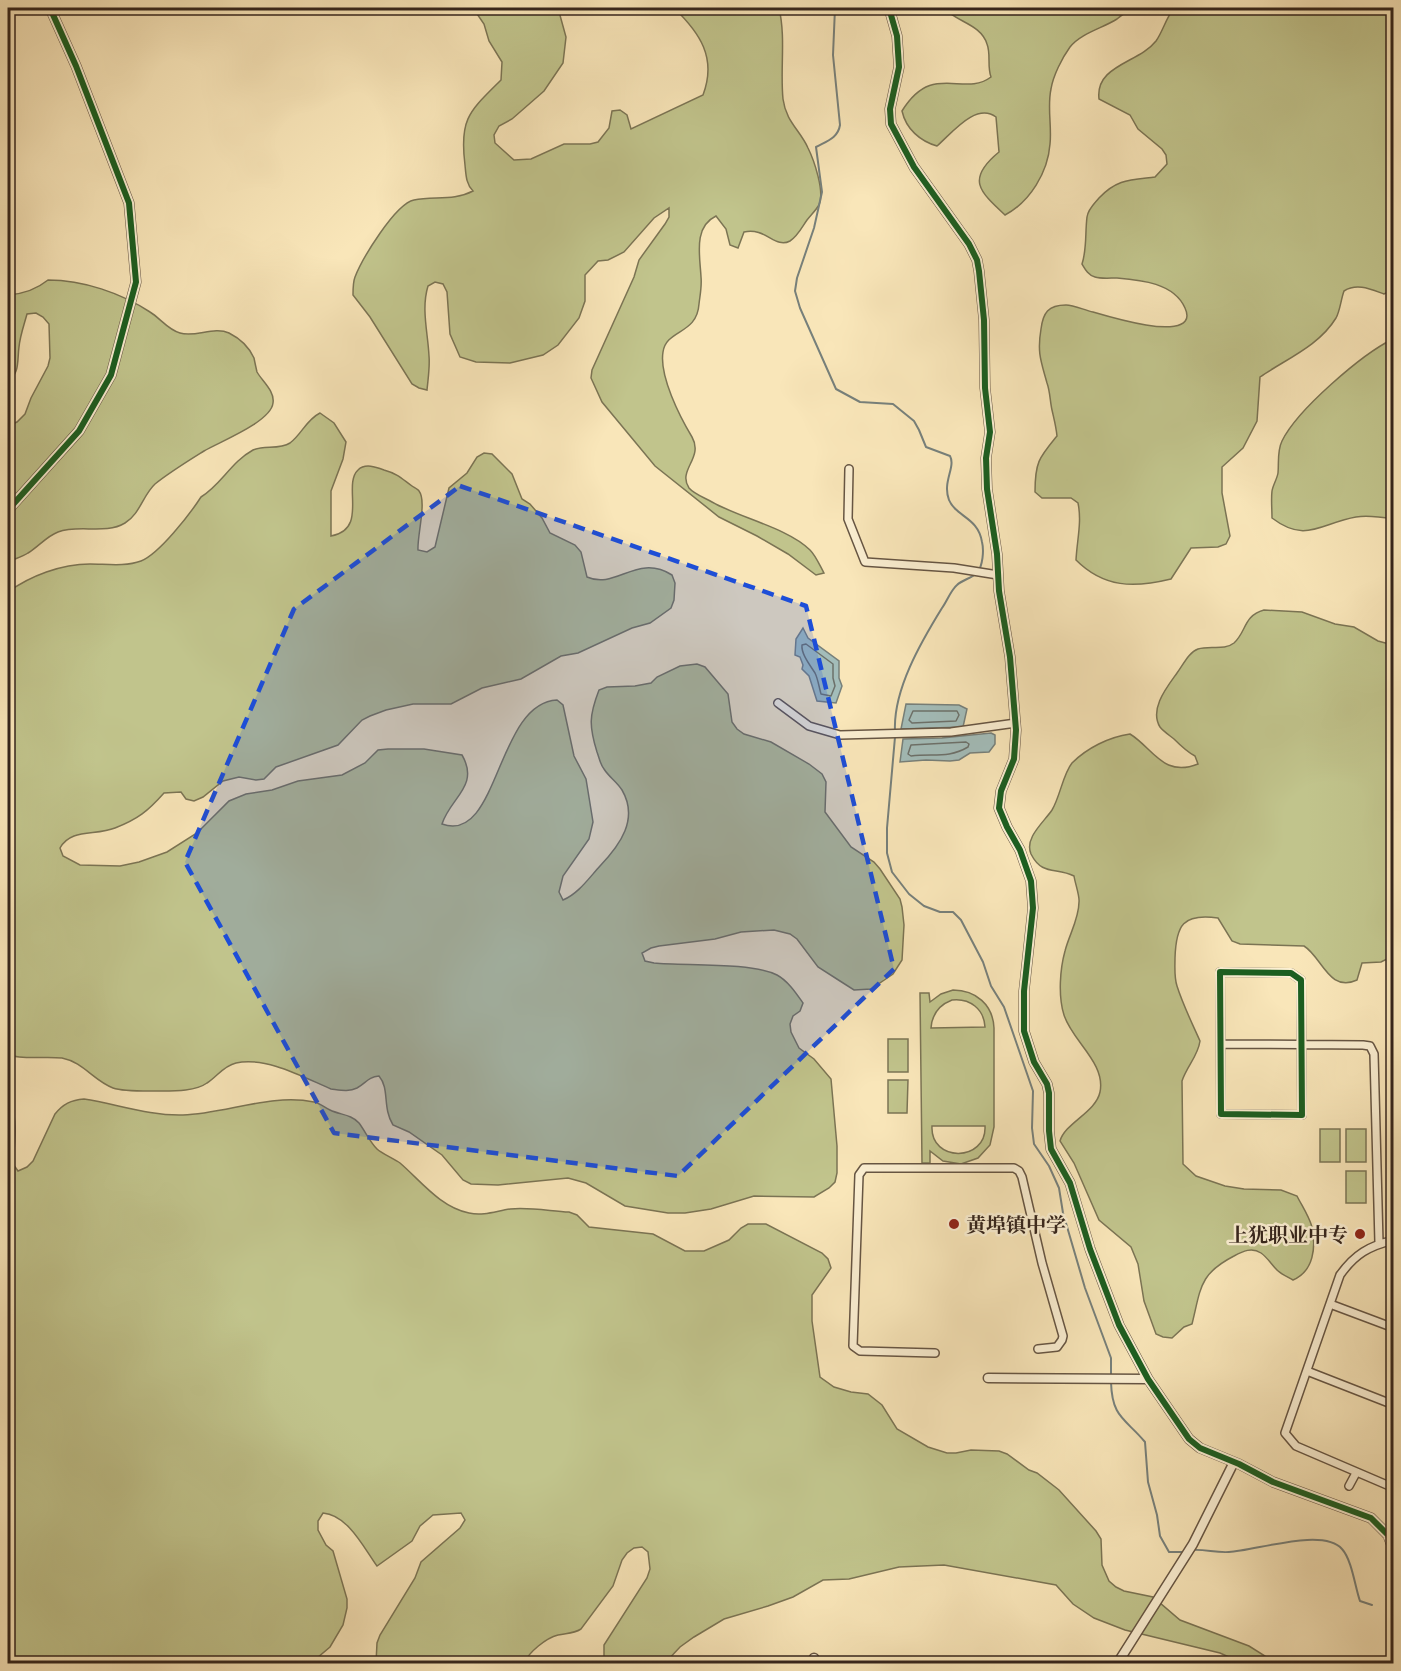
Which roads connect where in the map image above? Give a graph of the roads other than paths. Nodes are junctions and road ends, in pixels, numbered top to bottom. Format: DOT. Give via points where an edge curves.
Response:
graph roads {
  1 [pos="50,8"];
  2 [pos="889,8"];
  3 [pos="849,469"];
  4 [pos="8,510"];
  5 [pos="998,575"];
  6 [pos="778,703"];
  7 [pos="1016,723"];
  8 [pos="1221,1044"];
  9 [pos="1301,1045"];
  10 [pos="1394,1240"];
  11 [pos="1379,1244"];
  12 [pos="1330,1304"];
  13 [pos="1394,1328"];
  14 [pos="1038,1349"];
  15 [pos="935,1353"];
  16 [pos="1307,1371"];
  17 [pos="988,1378"];
  18 [pos="1148,1379"];
  19 [pos="1394,1406"];
  20 [pos="1234,1462"];
  21 [pos="1356,1473"];
  22 [pos="1349,1486"];
  23 [pos="1394,1488"];
  24 [pos="1394,1551"];
  25 [pos="1117,1664"];
  1 -- 4 [label="street" via="129,203 136,282 111,375 79,431"];
  2 -- 5 [label="street" via="897,36 899,67 890,109 891,124 914,167 977,260 990,432 987,489"];
  3 -- 5 [label="street" via="848,519 865,562"];
  5 -- 7 [label="street"];
  6 -- 7 [label="street" via="809,726 840,735 951,732"];
  7 -- 18 [label="street" via="1015,750 999,808 1027,866 1033,893 1024,1031 1034,1062 1047,1084 1051,1149 1070,1183 1107,1299"];
  8 -- 9 [label="street"];
  8 -- 9 [label="street" via="1221,1114 1302,1115"];
  8 -- 9 [label="street" via="1220,972 1299,976"];
  9 -- 11 [label="street" via="1363,1045 1370,1046 1374,1054"];
  10 -- 11 [label="street"];
  11 -- 12 [label="street" via="1351,1260 1340,1275"];
  12 -- 13 [label="street"];
  12 -- 16 [label="street"];
  14 -- 15 [label="street" via="1057,1347 1063,1336 1019,1171 869,1166 859,1175 853,1346 860,1351"];
  16 -- 19 [label="street"];
  16 -- 21 [label="street" via="1285,1433 1296,1446"];
  17 -- 18 [label="street"];
  18 -- 20 [label="street" via="1189,1439 1200,1448"];
  20 -- 24 [label="street" via="1273,1482 1371,1518 1388,1535"];
  20 -- 25 [label="street" via="1193,1544"];
  21 -- 22 [label="street"];
  21 -- 23 [label="street"];
}
